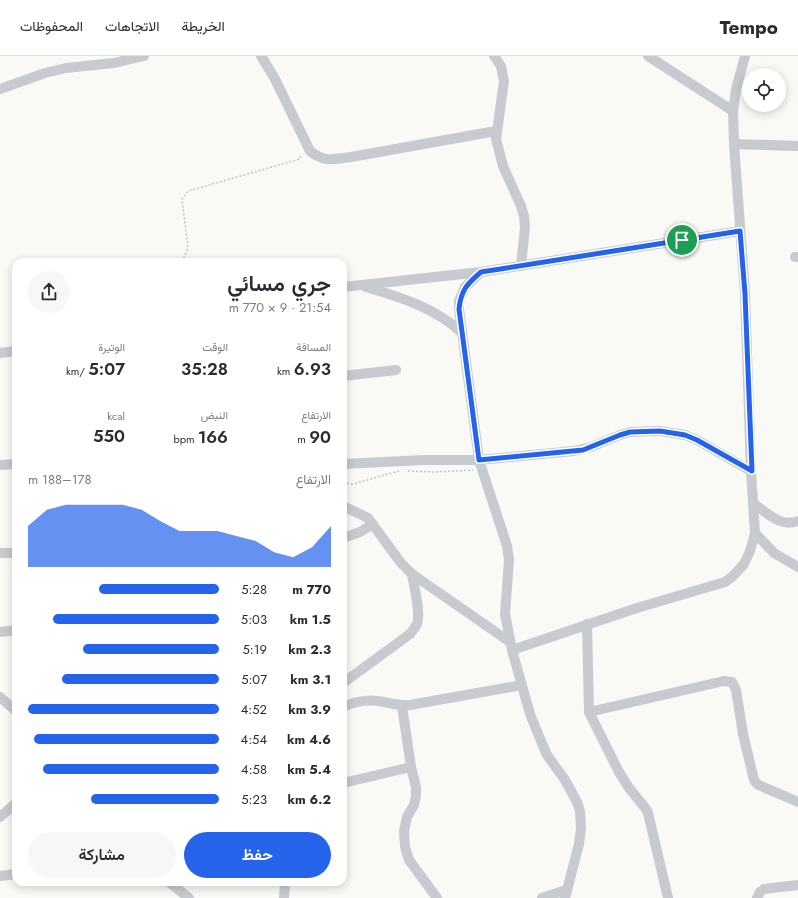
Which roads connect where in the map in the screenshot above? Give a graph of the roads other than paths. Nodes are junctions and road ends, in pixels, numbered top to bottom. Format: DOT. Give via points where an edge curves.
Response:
graph roads {
  1 [pos="144,56"];
  2 [pos="261,56"];
  3 [pos="494,56"];
  4 [pos="648,56"];
  5 [pos="745,56"];
  6 [pos="0,89"];
  7 [pos="733,111"];
  8 [pos="496,131"];
  9 [pos="734,144"];
  10 [pos="798,146"];
  11 [pos="740,231"];
  12 [pos="521,266"];
  13 [pos="481,272"];
  14 [pos="361,285"];
  15 [pos="347,287"];
  16 [pos="462,333"];
  17 [pos="12,352"];
  18 [pos="0,353"];
  19 [pos="396,370"];
  20 [pos="347,376"];
  21 [pos="479,460"];
  22 [pos="12,464"];
  23 [pos="347,464"];
  24 [pos="0,465"];
  25 [pos="752,471"];
  26 [pos="753,504"];
  27 [pos="347,508"];
  28 [pos="798,521"];
  29 [pos="373,524"];
  30 [pos="755,533"];
  31 [pos="347,537"];
  32 [pos="0,553"];
  33 [pos="12,553"];
  34 [pos="798,567"];
  35 [pos="412,574"];
  36 [pos="587,624"];
  37 [pos="12,630"];
  38 [pos="0,632"];
  39 [pos="511,646"];
  40 [pos="347,680"];
  41 [pos="522,684"];
  42 [pos="0,697"];
  43 [pos="347,705"];
  44 [pos="402,706"];
  45 [pos="12,708"];
  46 [pos="589,712"];
  47 [pos="411,767"];
  48 [pos="347,782"];
  49 [pos="798,802"];
  50 [pos="12,806"];
  51 [pos="0,817"];
  52 [pos="12,874"];
  53 [pos="0,876"];
  54 [pos="798,885"];
  55 [pos="174,886"];
  56 [pos="285,886"];
  57 [pos="565,894"];
  58 [pos="189,898"];
  59 [pos="284,898"];
  60 [pos="437,898"];
  61 [pos="542,898"];
  62 [pos="668,898"];
  63 [pos="757,898"];
  1 -- 6 [label="street" via="114,63 66,68"];
  2 -- 8 [label="street" via="310,151 318,157 328,160 351,157"];
  3 -- 8 [label="street" via="501,66 504,81"];
  4 -- 7 [label="street"];
  5 -- 7 [label="street"];
  7 -- 9 [label="street"];
  8 -- 12 [label="street" via="496,146 524,216"];
  9 -- 10 [label="street"];
  9 -- 11 [label="street"];
  11 -- 12 [label="street"];
  11 -- 25 [label="street"];
  12 -- 13 [label="street"];
  13 -- 14 [label="street"];
  13 -- 16 [label="street" via="464,287 459,309"];
  14 -- 15 [label="street"];
  14 -- 16 [label="street" via="434,313 446,319"];
  16 -- 21 [label="street"];
  17 -- 18 [label="street"];
  19 -- 20 [label="street"];
  21 -- 23 [label="street"];
  21 -- 25 [label="street" via="583,450 630,432 660,431 685,435 697,440"];
  21 -- 39 [label="street" via="507,546 509,560 505,614"];
  22 -- 24 [label="street"];
  25 -- 26 [label="street"];
  26 -- 28 [label="street" via="779,521"];
  26 -- 30 [label="street"];
  27 -- 29 [label="street" via="368,518"];
  29 -- 31 [label="street"];
  29 -- 35 [label="street"];
  30 -- 34 [label="street" via="774,552"];
  30 -- 36 [label="street" via="744,564 725,582"];
  32 -- 33 [label="street"];
  35 -- 39 [label="street"];
  35 -- 40 [label="street" via="418,622 415,628"];
  36 -- 39 [label="street"];
  36 -- 46 [label="street"];
  37 -- 38 [label="street"];
  39 -- 41 [label="street"];
  41 -- 44 [label="street"];
  41 -- 57 [label="street" via="530,714 547,755 573,794 580,811 579,844"];
  42 -- 45 [label="street"];
  43 -- 44 [label="street" via="366,701"];
  44 -- 47 [label="street"];
  46 -- 49 [label="street" via="724,681 732,682 736,690 754,780 760,786"];
  46 -- 62 [label="street" via="619,772 648,813"];
  47 -- 48 [label="street"];
  47 -- 60 [label="street" via="416,796 407,816 404,831 405,847 409,860"];
  50 -- 51 [label="street"];
  52 -- 53 [label="street"];
  54 -- 63 [label="street" via="764,889"];
  55 -- 58 [label="street"];
  56 -- 59 [label="street"];
  57 -- 61 [label="street"];
}
